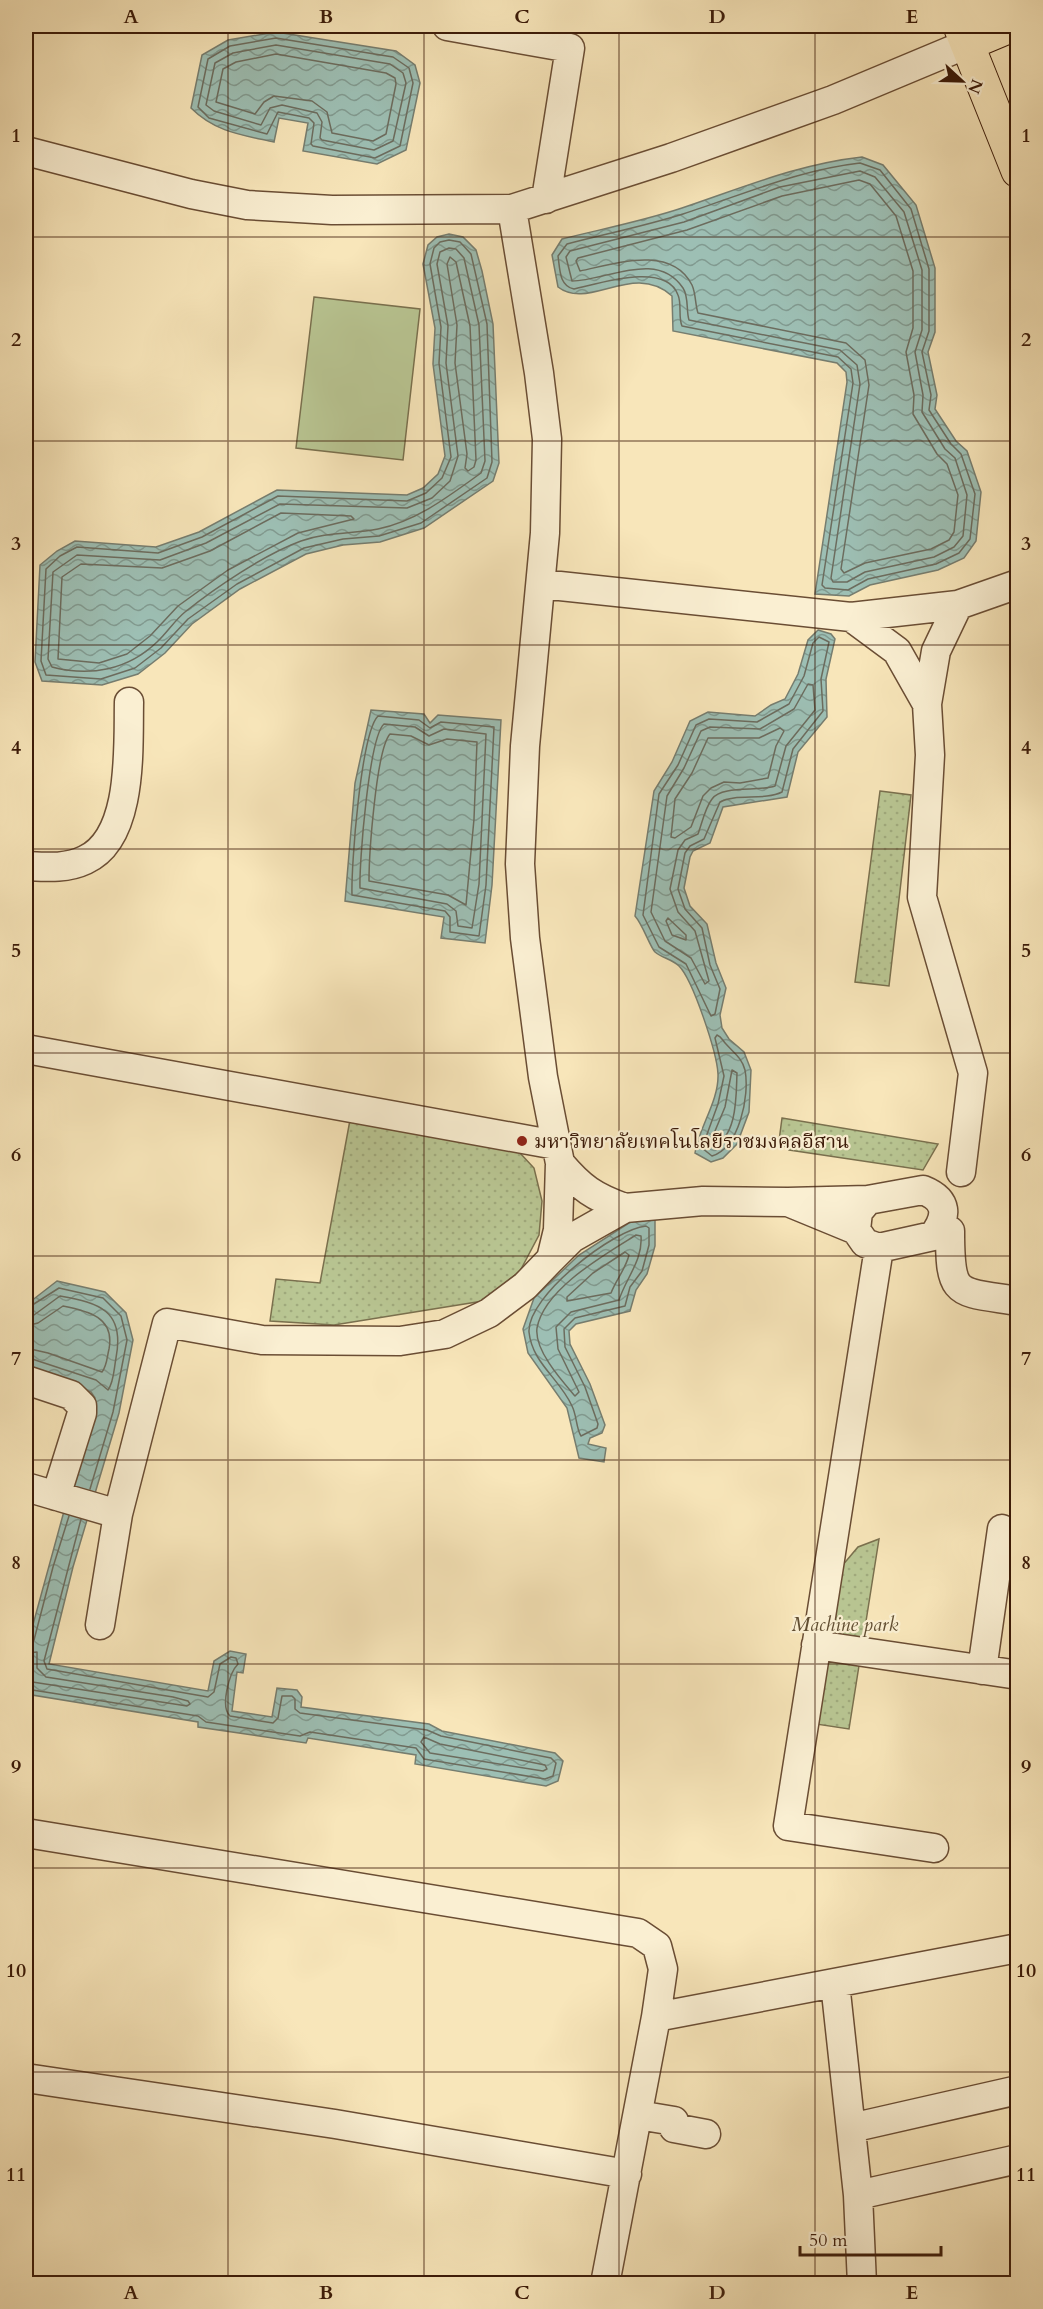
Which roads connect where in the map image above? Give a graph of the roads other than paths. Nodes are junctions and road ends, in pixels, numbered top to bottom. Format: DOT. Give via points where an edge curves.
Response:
graph roads {
  1 [pos="447,26"];
  2 [pos="1010,26"];
  3 [pos="964,34"];
  4 [pos="26,151"];
  5 [pos="1017,171"];
  6 [pos="546,199"];
  7 [pos="512,209"];
  8 [pos="541,584"];
  9 [pos="1017,584"];
  10 [pos="958,605"];
  11 [pos="851,616"];
  12 [pos="129,702"];
  13 [pos="927,704"];
  14 [pos="26,866"];
  15 [pos="26,1049"];
  16 [pos="558,1154"];
  17 [pos="961,1172"];
  18 [pos="923,1190"];
  19 [pos="868,1200"];
  20 [pos="788,1202"];
  21 [pos="625,1208"];
  22 [pos="856,1230"];
  23 [pos="942,1234"];
  24 [pos="879,1248"];
  25 [pos="551,1258"];
  26 [pos="1017,1301"];
  27 [pos="26,1380"];
  28 [pos="26,1487"];
  29 [pos="56,1496"];
  30 [pos="118,1514"];
  31 [pos="1002,1529"];
  32 [pos="100,1625"];
  33 [pos="816,1645"];
  34 [pos="982,1670"];
  35 [pos="1017,1675"];
  36 [pos="26,1833"];
  37 [pos="934,1848"];
  38 [pos="1017,1948"];
  39 [pos="835,1983"];
  40 [pos="656,2017"];
  41 [pos="26,2078"];
  42 [pos="1017,2090"];
  43 [pos="638,2115"];
  44 [pos="851,2128"];
  45 [pos="706,2133"];
  46 [pos="1017,2159"];
  47 [pos="627,2174"];
  48 [pos="858,2195"];
  49 [pos="605,2283"];
  50 [pos="862,2283"];
  1 -- 6 [label="street" via="570,48"];
  2 -- 3 [label="main road"];
  3 -- 5 [label="main road"];
  3 -- 6 [label="street" via="833,100"];
  4 -- 7 [label="street" via="247,205 332,210"];
  6 -- 7 [label="street"];
  7 -- 8 [label="street" via="546,439"];
  8 -- 11 [label="street"];
  8 -- 16 [label="street" via="525,746 520,864 524,933 543,1077"];
  9 -- 10 [label="street"];
  10 -- 11 [label="street"];
  10 -- 13 [label="street" via="936,651"];
  11 -- 13 [label="street" via="897,651"];
  12 -- 14 [label="street" via="128,778 106,845 86,860 62,867"];
  13 -- 17 [label="street" via="930,755 922,897 973,1073"];
  15 -- 16 [label="street"];
  16 -- 21 [label="street" via="579,1186"];
  16 -- 25 [label="street" via="558,1230"];
  17 -- 18 [label="street" via="945,1184"];
  17 -- 23 [label="street" via="958,1213"];
  18 -- 19 [label="street"];
  18 -- 23 [label="street" via="936,1195 944,1209"];
  19 -- 20 [label="street"];
  19 -- 22 [label="street" via="858,1212"];
  20 -- 21 [label="street" via="703,1201"];
  20 -- 22 [label="street"];
  21 -- 25 [label="street" via="572,1238"];
  22 -- 24 [label="street" via="865,1243"];
  23 -- 24 [label="street"];
  23 -- 26 [label="street" via="953,1280 959,1287 974,1295"];
  24 -- 33 [label="street"];
  25 -- 30 [label="street" via="525,1286 489,1313 445,1334 400,1341 262,1340 167,1323"];
  27 -- 29 [label="street" via="71,1395 82,1406"];
  28 -- 29 [label="street"];
  29 -- 30 [label="street"];
  30 -- 32 [label="street"];
  31 -- 34 [label="street"];
  33 -- 34 [label="street"];
  33 -- 37 [label="street" via="788,1826"];
  34 -- 35 [label="street"];
  36 -- 40 [label="street" via="638,1933 657,1946 663,1969"];
  38 -- 39 [label="street"];
  39 -- 40 [label="street"];
  39 -- 44 [label="street"];
  40 -- 43 [label="street"];
  41 -- 47 [label="street" via="335,2124"];
  42 -- 44 [label="street"];
  43 -- 45 [label="street" via="674,2121 674,2128"];
  43 -- 47 [label="street"];
  44 -- 48 [label="street"];
  46 -- 48 [label="street"];
  47 -- 49 [label="street"];
  48 -- 50 [label="street"];
}
